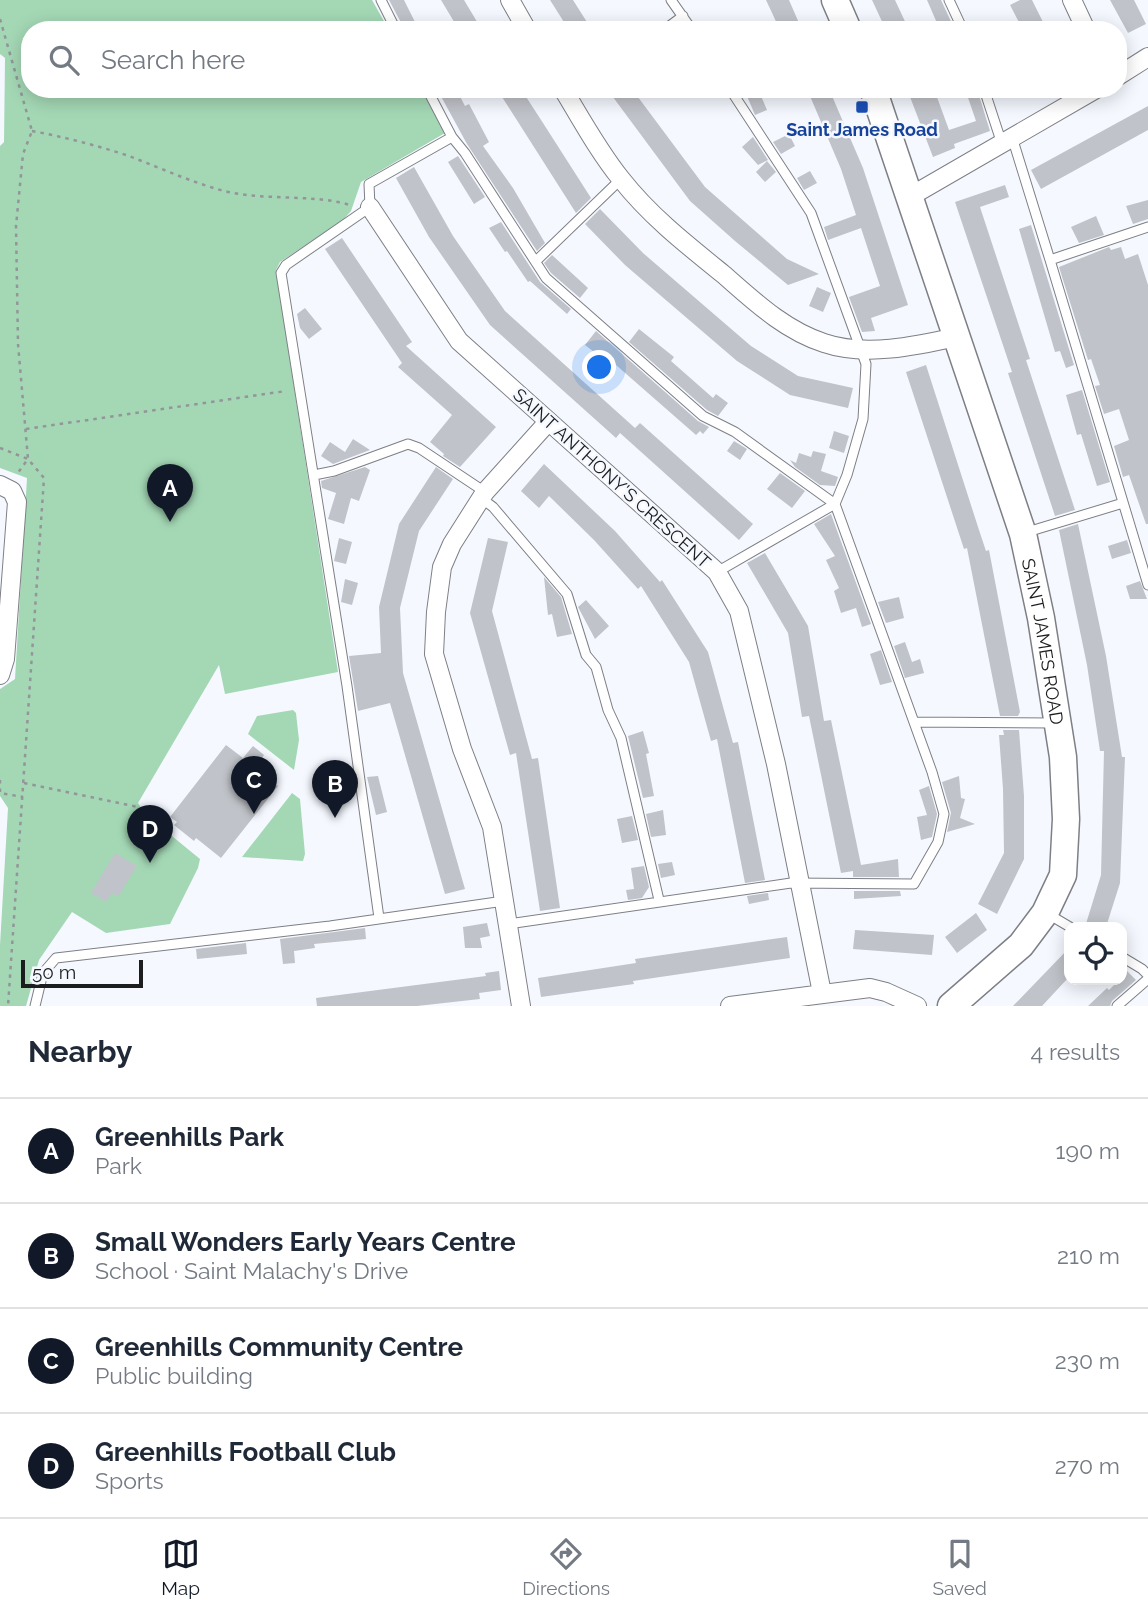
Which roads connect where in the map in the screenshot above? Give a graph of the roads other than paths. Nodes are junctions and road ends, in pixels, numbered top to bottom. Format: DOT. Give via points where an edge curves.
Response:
graph roads {
  1 [pos="381,0"];
  2 [pos="510,0"];
  3 [pos="671,0"];
  4 [pos="835,0"];
  5 [pos="949,0"];
  6 [pos="1072,0"];
  7 [pos="683,16"];
  8 [pos="392,21"];
  9 [pos="522,21"];
  10 [pos="676,21"];
  11 [pos="686,21"];
  12 [pos="844,21"];
  13 [pos="959,21"];
  14 [pos="1082,21"];
  15 [pos="1146,65"];
  16 [pos="1127,72"];
  17 [pos="432,98"];
  18 [pos="574,98"];
  19 [pos="736,98"];
  20 [pos="876,98"];
  21 [pos="988,98"];
  22 [pos="1080,98"];
  23 [pos="452,137"];
  24 [pos="1007,140"];
  25 [pos="621,179"];
  26 [pos="911,195"];
  27 [pos="361,207"];
  28 [pos="1148,227"];
  29 [pos="1050,260"];
  30 [pos="536,261"];
  31 [pos="956,337"];
  32 [pos="859,349"];
  33 [pos="548,422"];
  34 [pos="314,475"];
  35 [pos="7,482"];
  36 [pos="483,495"];
  37 [pos="1123,503"];
  38 [pos="835,504"];
  39 [pos="1023,534"];
  40 [pos="717,572"];
  41 [pos="1148,585"];
  42 [pos="0,675"];
  43 [pos="915,722"];
  44 [pos="1058,723"];
  45 [pos="800,883"];
  46 [pos="659,900"];
  47 [pos="504,901"];
  48 [pos="1045,913"];
  49 [pos="379,918"];
  50 [pos="508,924"];
  51 [pos="1064,924"];
  52 [pos="1127,960"];
  53 [pos="1148,977"];
  54 [pos="822,993"];
  55 [pos="795,1001"];
  56 [pos="35,1006"];
  57 [pos="522,1006"];
  58 [pos="730,1006"];
  59 [pos="917,1006"];
  60 [pos="951,1006"];
  61 [pos="1117,1006"];
  1 -- 8 [label="lane"];
  2 -- 9 [label="street"];
  3 -- 7 [label="lane"];
  4 -- 12 [label="street"];
  5 -- 13 [label="lane"];
  6 -- 14 [label="street"];
  7 -- 10 [label="lane"];
  7 -- 11 [label="lane"];
  15 -- 16 [label="street"];
  17 -- 23 [label="lane"];
  18 -- 25 [label="street"];
  19 -- 32 [label="lane" via="811,213"];
  20 -- 26 [label="street, SAINT JAMES ROAD"];
  21 -- 24 [label="lane"];
  22 -- 24 [label="street"];
  23 -- 27 [label="lane" via="369,184"];
  23 -- 30 [label="lane"];
  24 -- 26 [label="street"];
  24 -- 29 [label="lane"];
  25 -- 30 [label="lane"];
  25 -- 32 [label="street" via="668,229 774,318 826,344"];
  26 -- 31 [label="street, SAINT JAMES ROAD"];
  27 -- 33 [label="street, SAINT ANTHONY'S CRESCENT" via="459,341"];
  27 -- 34 [label="lane" via="281,273"];
  28 -- 29 [label="lane"];
  29 -- 37 [label="lane"];
  30 -- 38 [label="lane" via="546,278 703,416 735,432"];
  31 -- 32 [label="street" via="924,345"];
  31 -- 39 [label="street, SAINT JAMES ROAD"];
  32 -- 38 [label="lane" via="866,364 863,419"];
  33 -- 36 [label="street"];
  33 -- 40 [label="street, SAINT ANTHONY'S CRESCENT"];
  34 -- 36 [label="lane" via="408,444"];
  34 -- 49 [label="lane"];
  35 -- 42 [label="street" via="17,502"];
  36 -- 46 [label="lane" via="567,594 586,655 596,667 621,738"];
  36 -- 47 [label="street" via="442,567 434,654 462,749 492,827"];
  37 -- 39 [label="lane"];
  37 -- 41 [label="lane"];
  38 -- 40 [label="lane"];
  38 -- 43 [label="lane"];
  39 -- 44 [label="street, SAINT JAMES ROAD"];
  40 -- 45 [label="street, SAINT ANTHONY'S CRESCENT" via="739,611"];
  43 -- 44 [label="lane"];
  43 -- 45 [label="lane" via="944,814 937,842 914,884"];
  44 -- 48 [label="street, SAINT JAMES ROAD" via="1066,819 1063,875"];
  45 -- 46 [label="lane"];
  45 -- 54 [label="street, SAINT ANTHONY'S CRESCENT"];
  46 -- 50 [label="lane"];
  47 -- 49 [label="lane"];
  47 -- 50 [label="street"];
  48 -- 51 [label="lane"];
  48 -- 60 [label="street, SAINT JAMES ROAD" via="1021,945"];
  49 -- 56 [label="lane" via="56,958 43,973"];
  50 -- 57 [label="street"];
  52 -- 53 [label="lane"];
  53 -- 61 [label="lane"];
  54 -- 55 [label="street"];
  54 -- 59 [label="street" via="870,988"];
  55 -- 58 [label="street"];
}
